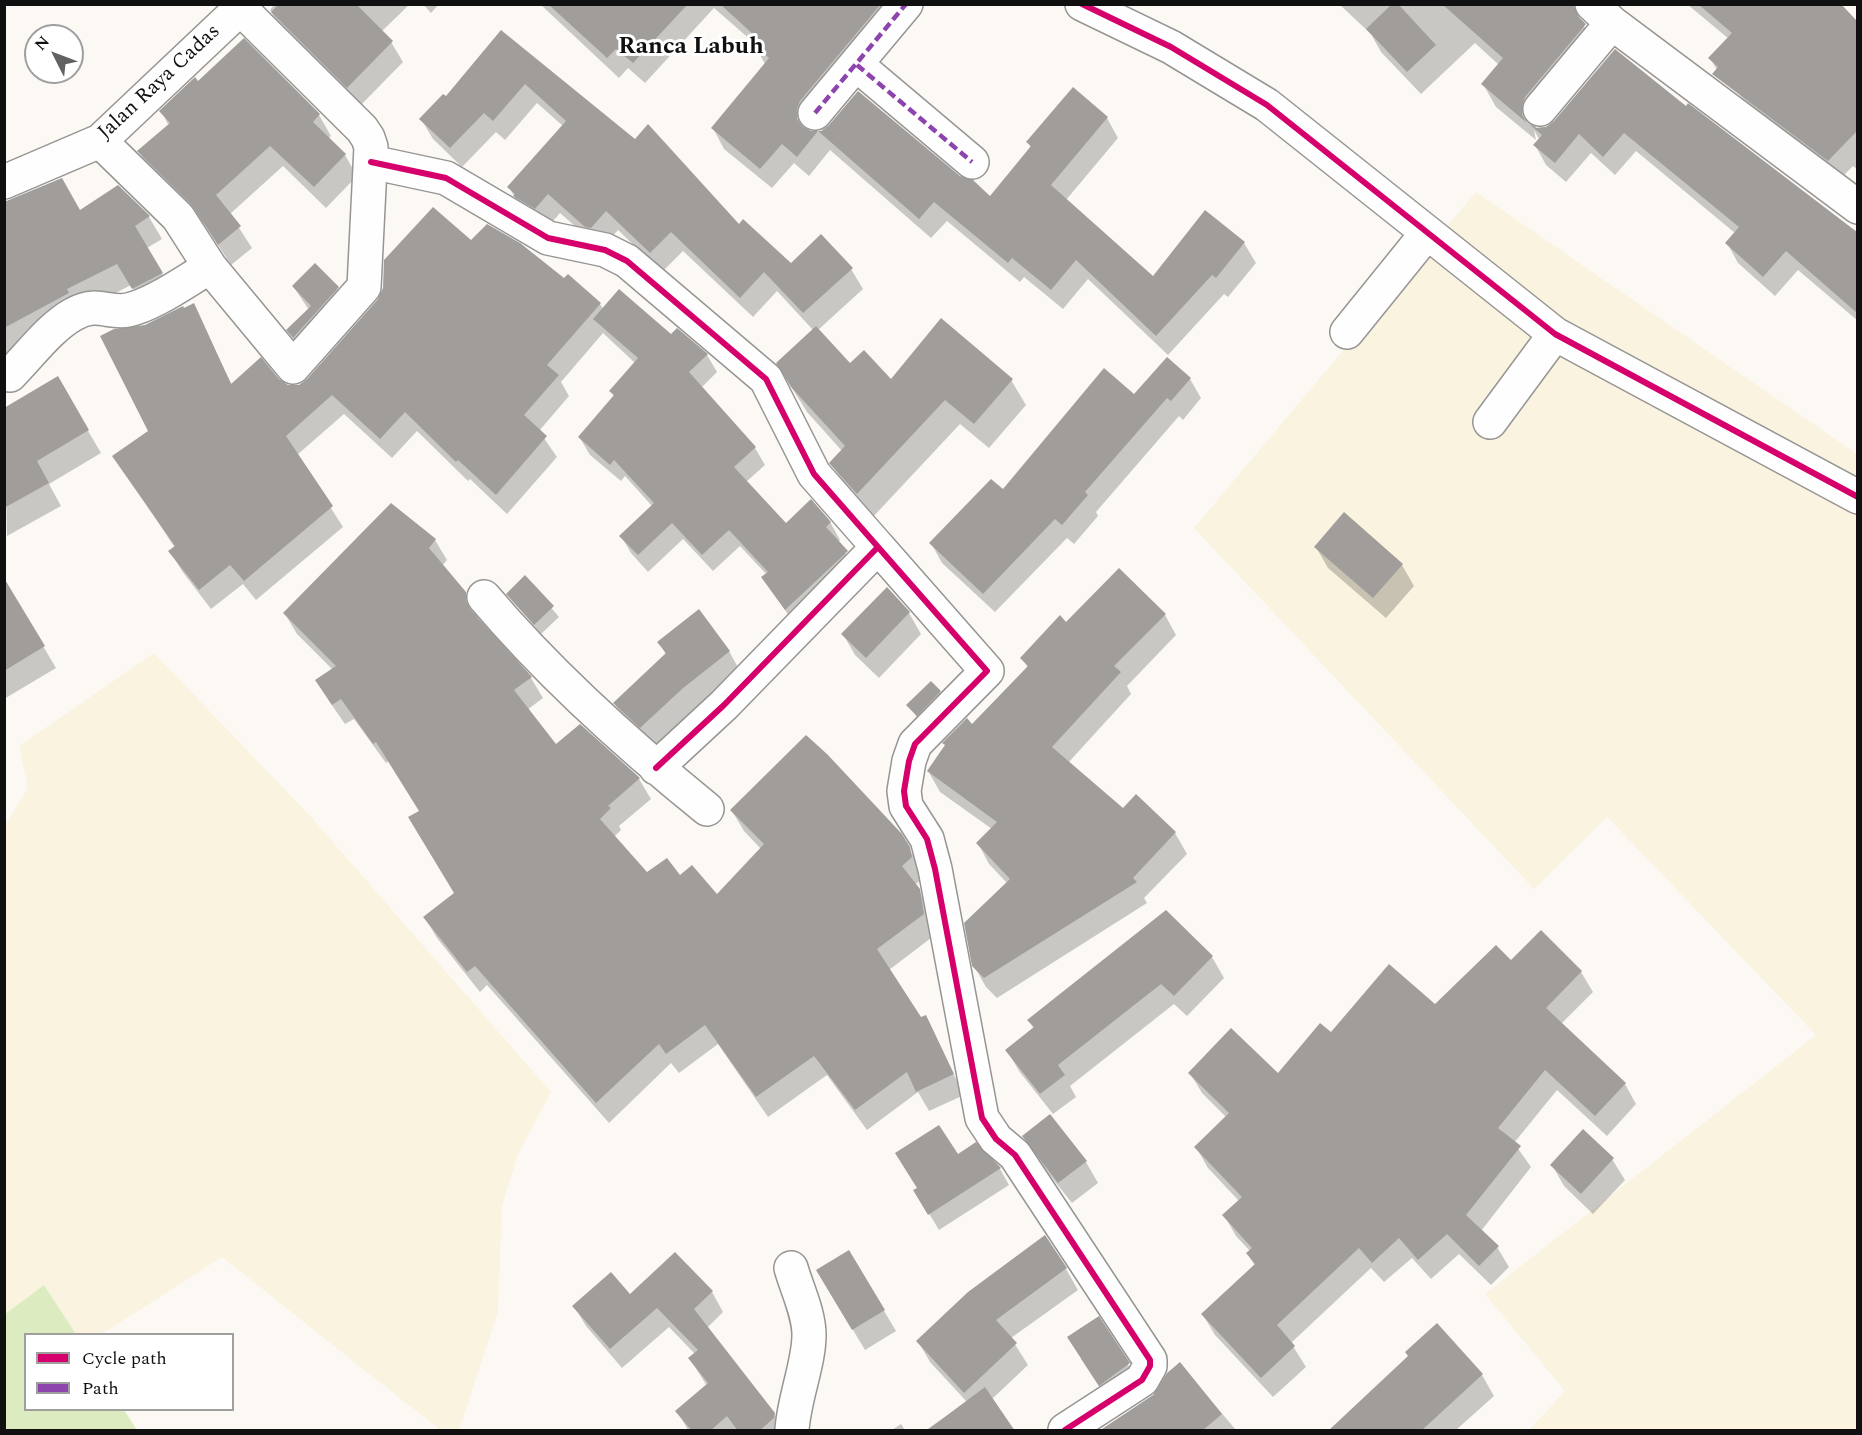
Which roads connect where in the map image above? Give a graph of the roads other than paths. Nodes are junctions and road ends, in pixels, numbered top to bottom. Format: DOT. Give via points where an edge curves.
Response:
graph roads {
  1 [pos="906,4"];
  2 [pos="1082,4"];
  3 [pos="243,7"];
  4 [pos="1602,14"];
  5 [pos="857,65"];
  6 [pos="1540,109"];
  7 [pos="815,113"];
  8 [pos="100,141"];
  9 [pos="371,162"];
  10 [pos="972,162"];
  11 [pos="4,182"];
  12 [pos="1857,207"];
  13 [pos="1427,233"];
  14 [pos="210,267"];
  15 [pos="1347,332"];
  16 [pos="1555,334"];
  17 [pos="10,375"];
  18 [pos="1490,422"];
  19 [pos="1857,497"];
  20 [pos="878,547"];
  21 [pos="484,597"];
  22 [pos="656,768"];
  23 [pos="707,809"];
  24 [pos="791,1268"];
  25 [pos="792,1431"];
  26 [pos="1065,1431"];
  1 -- 5 [label="street"];
  2 -- 13 [label="street" via="1171,47 1267,105"];
  3 -- 8 [label="street, Jalan Raya Cadas"];
  3 -- 9 [label="street" via="362,129 368,138"];
  4 -- 6 [label="street"];
  4 -- 12 [label="street"];
  5 -- 7 [label="street"];
  5 -- 10 [label="street"];
  8 -- 11 [label="street, Jalan Raya Cadas"];
  8 -- 14 [label="street" via="178,217"];
  9 -- 14 [label="street" via="364,287 293,367"];
  9 -- 20 [label="street" via="446,178 548,238 606,250 627,261 766,379 814,474"];
  13 -- 15 [label="street"];
  13 -- 16 [label="street"];
  14 -- 17 [label="street" via="126,311 89,307 74,314 59,324"];
  16 -- 18 [label="street"];
  16 -- 19 [label="street"];
  20 -- 22 [label="street" via="724,705"];
  20 -- 26 [label="street" via="987,671 915,744 904,791 906,806 927,839 935,869 982,1118 996,1139 1015,1155 1150,1360 1142,1380"];
  21 -- 22 [label="street" via="522,642"];
  22 -- 23 [label="street"];
  24 -- 25 [label="street" via="809,1335"];
}
